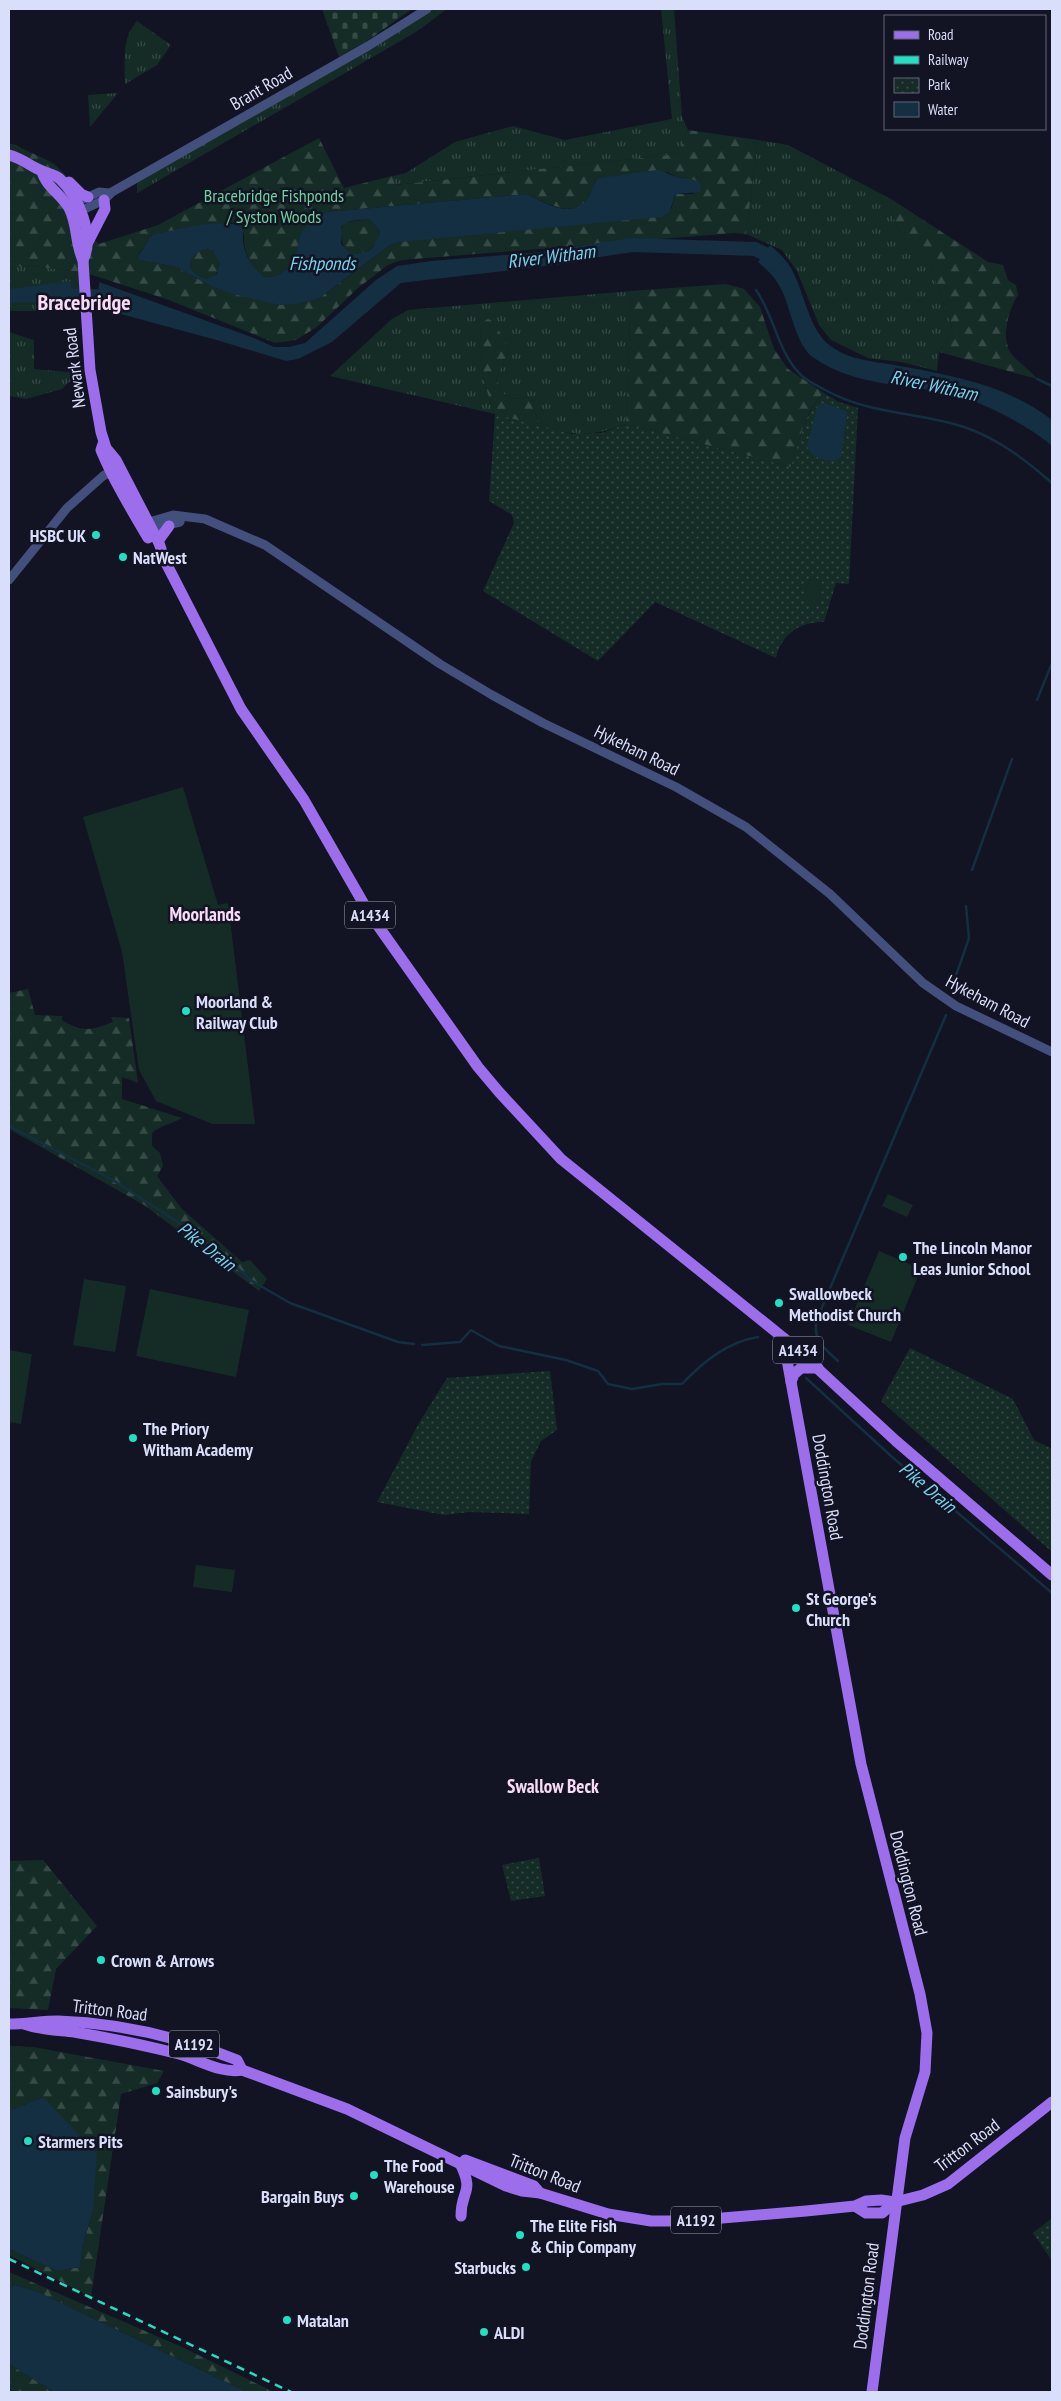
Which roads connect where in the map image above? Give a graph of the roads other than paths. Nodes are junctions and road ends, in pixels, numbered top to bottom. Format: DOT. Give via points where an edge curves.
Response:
graph roads {
  1 [pos="427,9"];
  2 [pos="9,155"];
  3 [pos="42,171"];
  4 [pos="61,180"];
  5 [pos="88,197"];
  6 [pos="107,197"];
  7 [pos="74,208"];
  8 [pos="87,245"];
  9 [pos="83,260"];
  10 [pos="118,474"];
  11 [pos="182,518"];
  12 [pos="145,526"];
  13 [pos="170,526"];
  14 [pos="158,541"];
  15 [pos="165,562"];
  16 [pos="9,580"];
  17 [pos="1052,1052"];
  18 [pos="783,1338"];
  19 [pos="818,1368"];
  20 [pos="791,1382"];
  21 [pos="1052,1576"];
  22 [pos="9,2024"];
  23 [pos="24,2024"];
  24 [pos="168,2035"];
  25 [pos="204,2065"];
  26 [pos="242,2070"];
  27 [pos="1052,2102"];
  28 [pos="458,2161"];
  29 [pos="896,2202"];
  30 [pos="461,2216"];
  31 [pos="872,2392"];
  1 -- 6 [label="street, Brant Road"];
  2 -- 3 [label="main road, Newark Road"];
  3 -- 4 [label="main road, Newark Road" via="48,171"];
  3 -- 7 [label="main road, Newark Road" via="44,179"];
  4 -- 5 [label="main road" via="68,180"];
  4 -- 7 [label="main road, Newark Road"];
  5 -- 6 [label="street" via="99,192"];
  5 -- 7 [label="street"];
  6 -- 7 [label="street"];
  6 -- 8 [label="main road" via="105,209"];
  7 -- 8 [label="main road, Newark Road"];
  7 -- 9 [label="main road, Newark Road"];
  8 -- 9 [label="main road, Newark Road"];
  9 -- 10 [label="main road, Newark Road" via="92,378 104,441"];
  10 -- 12 [label="main road, Newark Road / A1434"];
  10 -- 16 [label="street" via="106,484 97,483 80,495"];
  11 -- 12 [label="street, Hykeham Road" via="172,515"];
  11 -- 13 [label="street"];
  11 -- 17 [label="street, Hykeham Road" via="205,519 265,544 440,664 492,695 676,787 746,827 830,894 923,983 953,1004"];
  12 -- 13 [label="street"];
  12 -- 14 [label="main road, Newark Road / A1434"];
  12 -- 15 [label="main road, Newark Road / A1434" via="157,554"];
  13 -- 14 [label="main road"];
  14 -- 15 [label="main road, Newark Road / A1434"];
  15 -- 18 [label="main road, Newark Road / A1434" via="241,709 309,808 378,928 478,1067 561,1158"];
  18 -- 19 [label="main road, A1434"];
  18 -- 20 [label="main road, Doddington Road"];
  19 -- 20 [label="main road" via="801,1368"];
  19 -- 21 [label="main road, A1434" via="896,1441"];
  20 -- 29 [label="main road, Doddington Road" via="861,1764 924,2013 928,2050 925,2072 905,2138"];
  22 -- 23 [label="main road, Tritton Road / A1192"];
  23 -- 24 [label="main road, Tritton Road / A1192" via="37,2021 113,2025"];
  23 -- 25 [label="main road, Tritton Road / A1192" via="127,2042"];
  24 -- 25 [label="main road" via="177,2046 196,2052"];
  24 -- 26 [label="main road, Tritton Road / A1192" via="237,2060"];
  25 -- 26 [label="main road, Tritton Road / A1192" via="231,2072"];
  26 -- 28 [label="main road, Tritton Road / A1192" via="347,2109"];
  27 -- 29 [label="main road, Tritton Road / A1192" via="948,2184"];
  28 -- 29 [label="main road, Tritton Road / A1192" via="522,2191 540,2193 608,2214 651,2221 855,2206 866,2201"];
  28 -- 30 [label="main road" via="468,2182"];
  29 -- 31 [label="main road, Doddington Road"];
}
